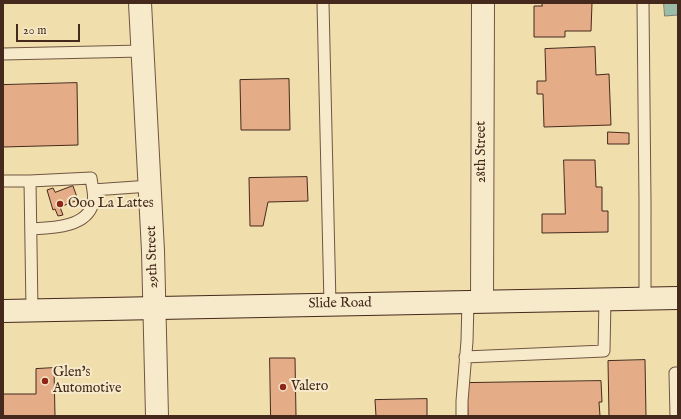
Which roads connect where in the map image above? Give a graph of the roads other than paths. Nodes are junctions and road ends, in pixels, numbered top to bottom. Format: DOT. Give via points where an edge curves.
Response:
graph roads {
  1 [pos="140,3"];
  2 [pos="324,3"];
  3 [pos="483,3"];
  4 [pos="643,3"];
  5 [pos="142,51"];
  6 [pos="3,54"];
  7 [pos="3,181"];
  8 [pos="30,181"];
  9 [pos="150,186"];
  10 [pos="93,190"];
  11 [pos="30,229"];
  12 [pos="645,298"];
  13 [pos="678,298"];
  14 [pos="605,299"];
  15 [pos="475,301"];
  16 [pos="330,304"];
  17 [pos="154,307"];
  18 [pos="32,310"];
  19 [pos="3,311"];
  20 [pos="466,357"];
  21 [pos="678,373"];
  22 [pos="156,416"];
  23 [pos="462,416"];
  24 [pos="676,416"];
  1 -- 5 [label="street, 29th Street"];
  2 -- 16 [label="lane"];
  3 -- 15 [label="street, 28th Street"];
  4 -- 12 [label="lane"];
  5 -- 6 [label="lane"];
  5 -- 9 [label="street, 29th Street"];
  7 -- 8 [label="lane"];
  8 -- 10 [label="lane" via="91,178"];
  8 -- 11 [label="lane"];
  9 -- 10 [label="lane"];
  9 -- 17 [label="street, 29th Street"];
  10 -- 11 [label="lane" via="94,202 89,212 79,220 61,227"];
  11 -- 18 [label="lane"];
  12 -- 13 [label="street, Slide Road"];
  12 -- 14 [label="street, Slide Road"];
  14 -- 15 [label="street, Slide Road"];
  14 -- 20 [label="lane" via="604,351"];
  15 -- 16 [label="street, Slide Road"];
  15 -- 20 [label="lane"];
  16 -- 17 [label="street, Slide Road"];
  17 -- 18 [label="street, Slide Road"];
  17 -- 22 [label="street, 29th Street"];
  18 -- 19 [label="street, Slide Road"];
  20 -- 23 [label="lane"];
  21 -- 24 [label="lane" via="675,373"];
}
